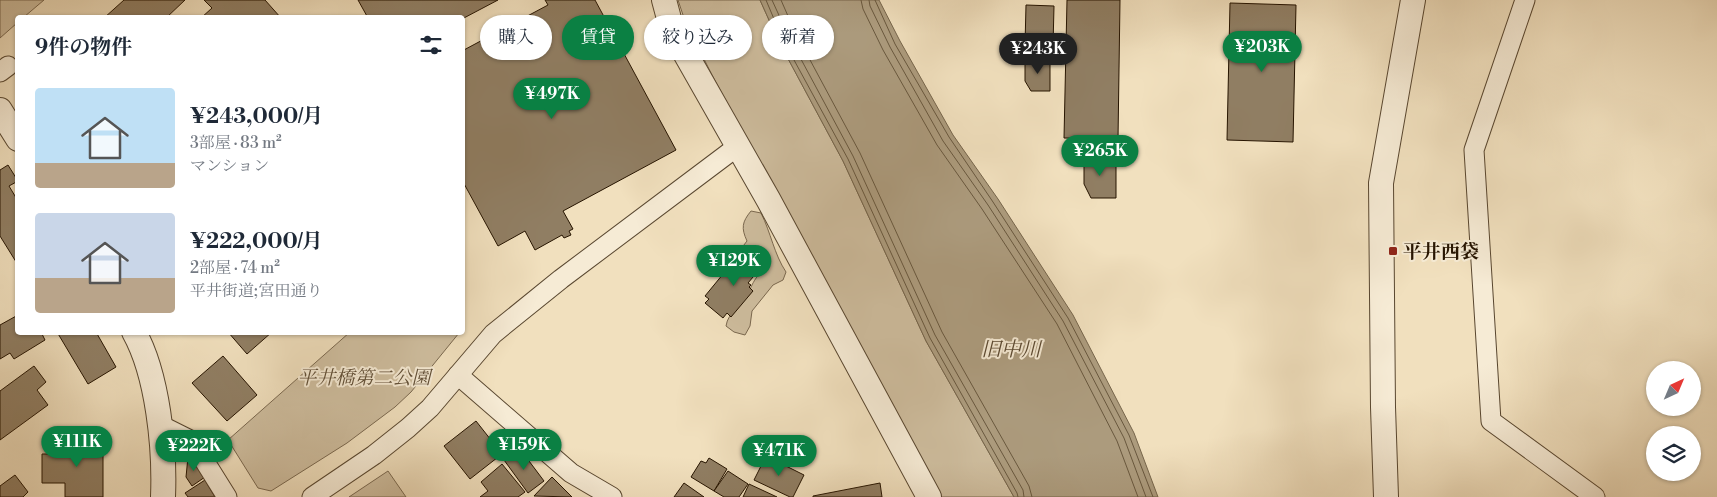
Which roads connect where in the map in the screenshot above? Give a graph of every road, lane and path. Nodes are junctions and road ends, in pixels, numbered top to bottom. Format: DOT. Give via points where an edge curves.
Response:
graph roads {
  1 [pos="664,0"];
  2 [pos="1412,0"];
  3 [pos="1525,0"];
  4 [pos="0,110"];
  5 [pos="15,134"];
  6 [pos="738,146"];
  7 [pos="135,335"];
  8 [pos="458,375"];
  9 [pos="160,425"];
  10 [pos="163,497"];
  11 [pos="227,497"];
  12 [pos="312,497"];
  13 [pos="612,497"];
  14 [pos="930,497"];
  15 [pos="1386,497"];
  16 [pos="1595,497"];
  1 -- 6 [label="street" via="672,30"];
  2 -- 15 [label="street" via="1381,183"];
  3 -- 16 [label="street" via="1474,150 1491,421"];
  4 -- 5 [label="street"];
  6 -- 8 [label="street" via="493,334"];
  6 -- 14 [label="street"];
  7 -- 9 [label="street" via="152,382"];
  8 -- 12 [label="street" via="408,428"];
  8 -- 13 [label="street" via="571,473"];
  9 -- 10 [label="street"];
  9 -- 11 [label="street" via="192,441"];
}
